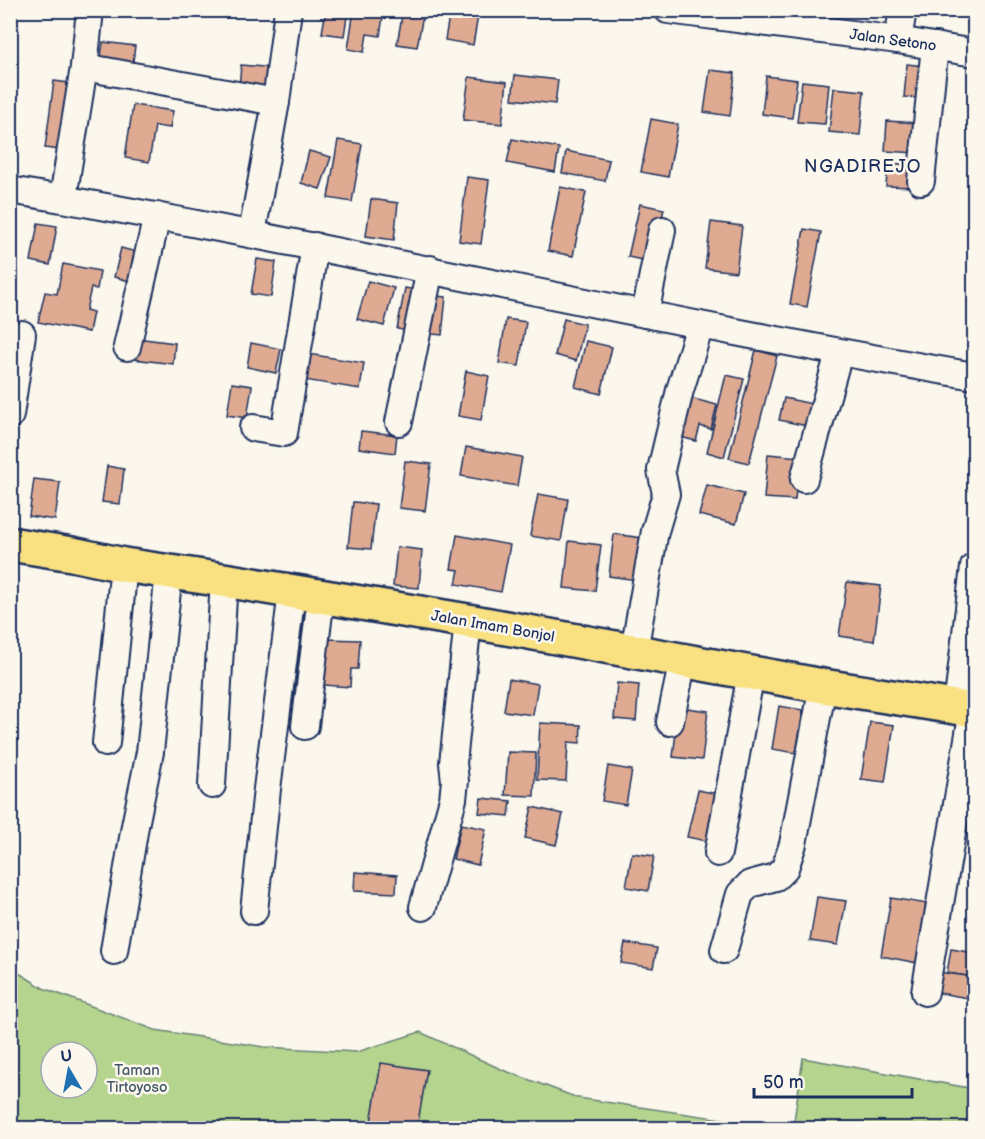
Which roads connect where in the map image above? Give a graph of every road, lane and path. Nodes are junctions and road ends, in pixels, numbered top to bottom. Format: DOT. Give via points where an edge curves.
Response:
graph roads {
  1 [pos="90,10"];
  2 [pos="288,10"];
  3 [pos="668,10"];
  4 [pos="903,10"];
  5 [pos="777,17"];
  6 [pos="898,40"];
  7 [pos="935,46"];
  8 [pos="975,53"];
  9 [pos="84,67"];
  10 [pos="276,102"];
  11 [pos="921,181"];
  12 [pos="10,190"];
  13 [pos="63,198"];
  14 [pos="157,216"];
  15 [pos="662,230"];
  16 [pos="252,233"];
  17 [pos="315,246"];
  18 [pos="430,269"];
  19 [pos="645,314"];
  20 [pos="700,326"];
  21 [pos="22,334"];
  22 [pos="127,347"];
  23 [pos="839,353"];
  24 [pos="975,376"];
  25 [pos="10,415"];
  26 [pos="399,422"];
  27 [pos="253,428"];
  28 [pos="804,479"];
  29 [pos="10,544"];
  30 [pos="124,565"];
  31 [pos="975,567"];
  32 [pos="169,572"];
  33 [pos="224,580"];
  34 [pos="307,594"];
  35 [pos="468,621"];
  36 [pos="634,651"];
  37 [pos="683,660"];
  38 [pos="751,673"];
  39 [pos="823,686"];
  40 [pos="968,709"];
  41 [pos="670,722"];
  42 [pos="305,726"];
  43 [pos="106,743"];
  44 [pos="212,785"];
  45 [pos="718,853"];
  46 [pos="423,907"];
  47 [pos="254,911"];
  48 [pos="724,950"];
  49 [pos="114,951"];
  50 [pos="925,992"];
  1 -- 9 [label="street"];
  2 -- 10 [label="street"];
  3 -- 5 [label="street, Jalan Setono"];
  4 -- 6 [label="street"];
  5 -- 6 [label="street, Jalan Setono"];
  6 -- 7 [label="street, Jalan Setono"];
  7 -- 8 [label="street, Jalan Setono"];
  7 -- 11 [label="street"];
  9 -- 10 [label="street"];
  9 -- 13 [label="street"];
  10 -- 16 [label="street"];
  12 -- 13 [label="street"];
  13 -- 14 [label="street"];
  14 -- 16 [label="street"];
  14 -- 22 [label="street"];
  15 -- 19 [label="street"];
  16 -- 17 [label="street"];
  17 -- 18 [label="street"];
  17 -- 27 [label="street" via="284,433"];
  18 -- 19 [label="street"];
  18 -- 26 [label="street"];
  19 -- 20 [label="street"];
  20 -- 23 [label="street"];
  20 -- 36 [label="street" via="680,390 662,470 666,494 655,531"];
  21 -- 25 [label="street"];
  23 -- 24 [label="street"];
  23 -- 28 [label="street"];
  29 -- 30 [label="main road, Jalan Imam Bonjol"];
  30 -- 32 [label="main road, Jalan Imam Bonjol"];
  30 -- 43 [label="street"];
  31 -- 40 [label="street"];
  32 -- 33 [label="main road, Jalan Imam Bonjol"];
  32 -- 49 [label="street" via="150,752"];
  33 -- 34 [label="main road, Jalan Imam Bonjol"];
  33 -- 44 [label="street"];
  34 -- 35 [label="main road, Jalan Imam Bonjol"];
  34 -- 42 [label="street"];
  34 -- 47 [label="street" via="267,789"];
  35 -- 36 [label="main road, Jalan Imam Bonjol"];
  35 -- 46 [label="street" via="453,763 453,799"];
  36 -- 37 [label="main road, Jalan Imam Bonjol"];
  37 -- 38 [label="main road, Jalan Imam Bonjol"];
  37 -- 41 [label="street"];
  38 -- 39 [label="main road, Jalan Imam Bonjol"];
  38 -- 45 [label="street"];
  39 -- 40 [label="main road, Jalan Imam Bonjol"];
  39 -- 48 [label="street" via="786,868 776,877 750,884 740,894"];
  40 -- 50 [label="street"];
}
